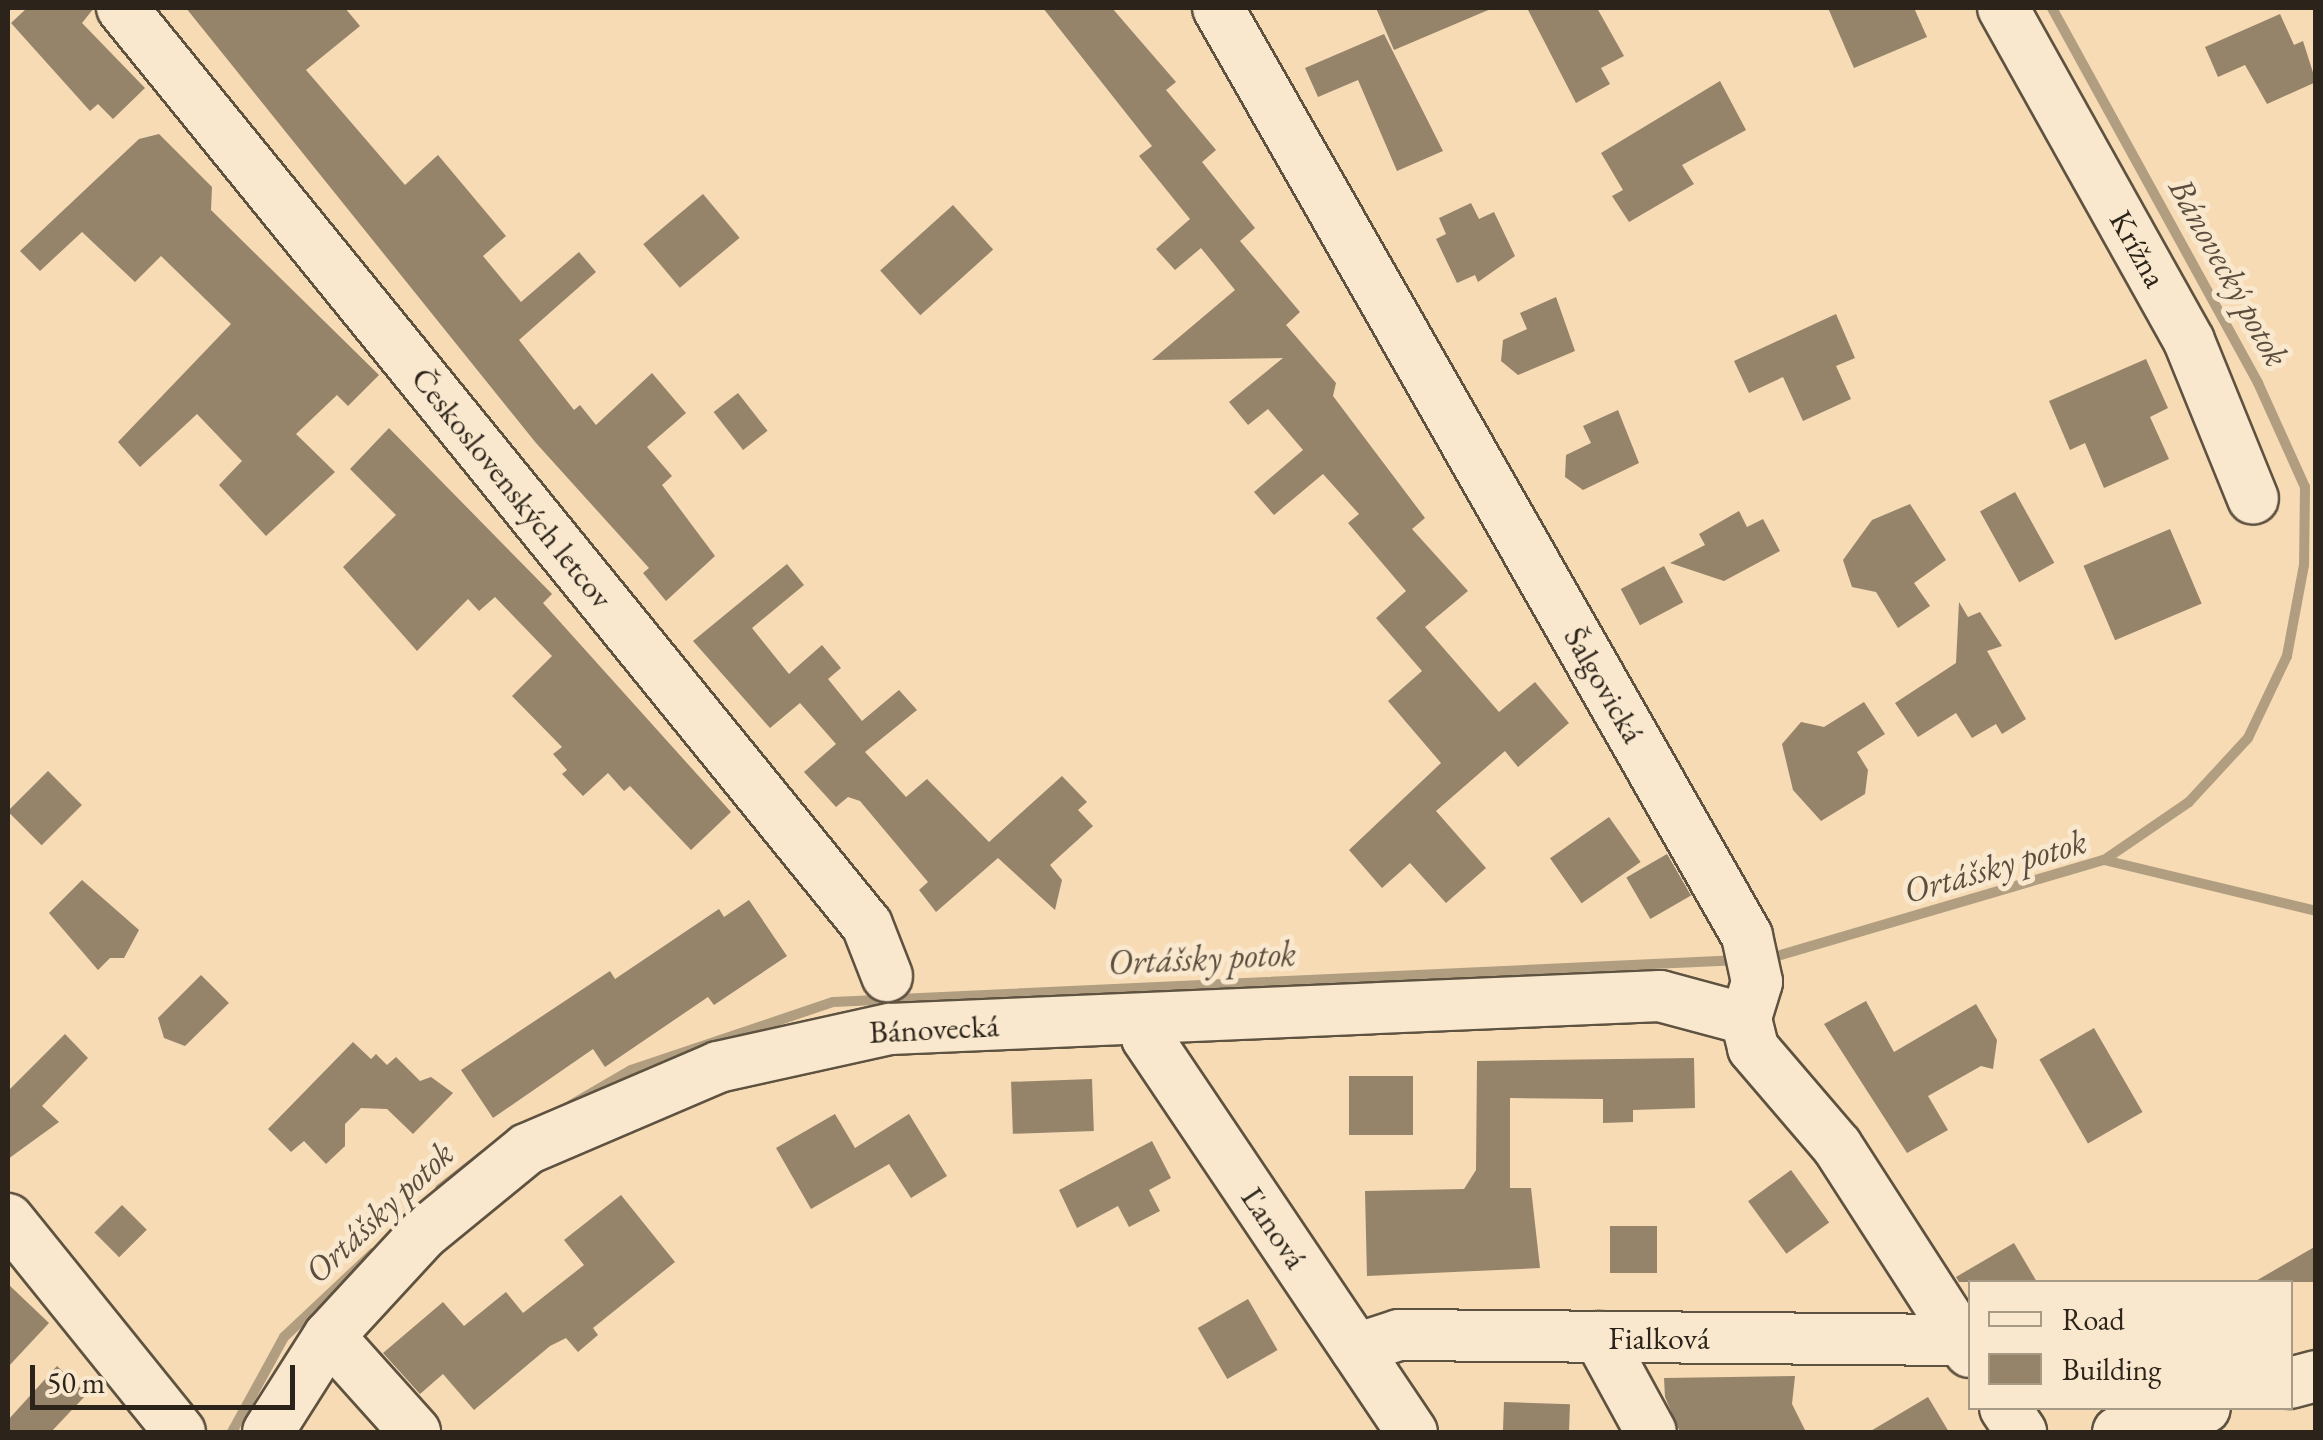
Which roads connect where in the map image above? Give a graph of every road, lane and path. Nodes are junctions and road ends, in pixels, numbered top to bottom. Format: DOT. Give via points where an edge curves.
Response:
graph roads {
  1 [pos="122,8"];
  2 [pos="1218,8"];
  3 [pos="2003,8"];
  4 [pos="2254,499"];
  5 [pos="888,976"];
  6 [pos="1750,979"];
  7 [pos="1144,1021"];
  8 [pos="8,1219"];
  9 [pos="329,1336"];
  10 [pos="1599,1337"];
  11 [pos="1967,1346"];
  12 [pos="1356,1349"];
  13 [pos="2006,1410"];
  14 [pos="2198,1410"];
  15 [pos="180,1432"];
  16 [pos="268,1432"];
  17 [pos="415,1432"];
  18 [pos="1412,1432"];
  19 [pos="1651,1432"];
  20 [pos="2021,1432"];
  21 [pos="2118,1432"];
  1 -- 5 [label="street, Československých letcov" via="867,925"];
  2 -- 6 [label="street, Šalgovická"];
  3 -- 4 [label="street, Krížna" via="2189,341"];
  6 -- 7 [label="street, Bánovecká" via="1660,996"];
  6 -- 11 [label="street, Šalgovická" via="1753,1048 1838,1146"];
  7 -- 9 [label="street, Bánovecká" via="824,1037 625,1100 527,1149 423,1234"];
  7 -- 12 [label="street, Ľanová" via="1147,1038"];
  8 -- 15 [label="street"];
  9 -- 16 [label="street, Bánovecká"];
  9 -- 17 [label="street"];
  10 -- 11 [label="street, Fialková"];
  10 -- 12 [label="street, Fialková" via="1399,1336"];
  10 -- 19 [label="street"];
  12 -- 18 [label="street, Ľanová"];
  13 -- 20 [label="street"];
  14 -- 21 [label="street"];
}
